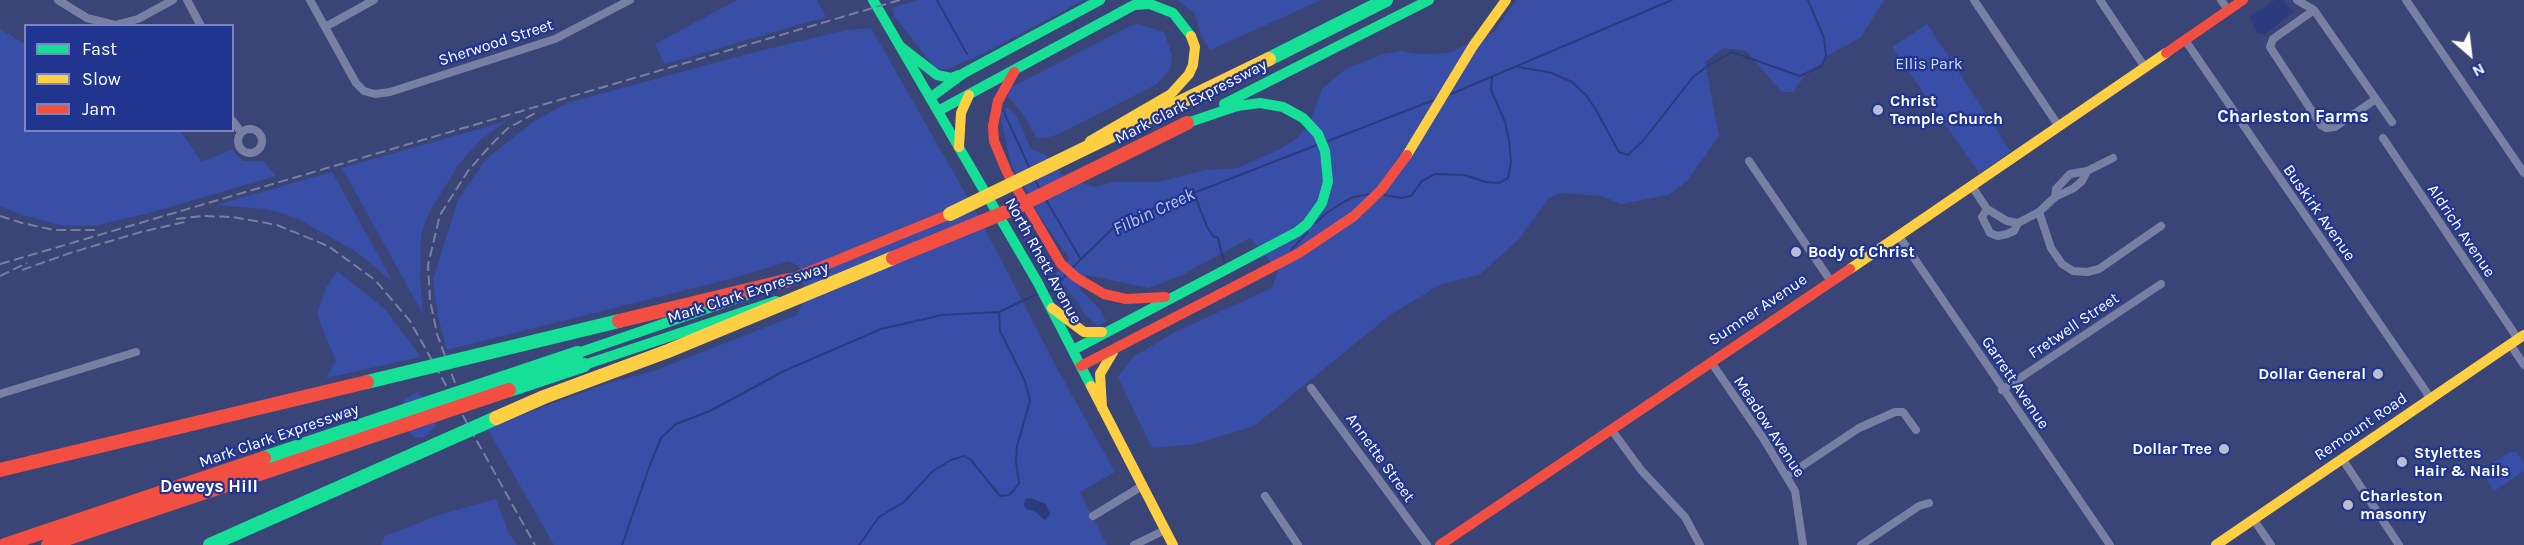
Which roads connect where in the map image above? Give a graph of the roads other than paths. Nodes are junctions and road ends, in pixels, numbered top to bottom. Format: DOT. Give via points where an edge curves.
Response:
graph roads {
  1 [pos="58,0"];
  2 [pos="173,0"];
  3 [pos="187,0"];
  4 [pos="310,0"];
  5 [pos="374,0"];
  6 [pos="630,0"];
  7 [pos="873,0"];
  8 [pos="1100,0"];
  9 [pos="1386,0"];
  10 [pos="1429,0"];
  11 [pos="1506,0"];
  12 [pos="1974,0"];
  13 [pos="2100,0"];
  14 [pos="2243,0"];
  15 [pos="2297,0"];
  16 [pos="2406,0"];
  17 [pos="2224,5"];
  18 [pos="2314,10"];
  19 [pos="111,24"];
  20 [pos="119,24"];
  21 [pos="200,24"];
  22 [pos="326,27"];
  23 [pos="2185,40"];
  24 [pos="901,47"];
  25 [pos="1021,65"];
  26 [pos="2144,66"];
  27 [pos="964,73"];
  28 [pos="969,94"];
  29 [pos="930,98"];
  30 [pos="2376,99"];
  31 [pos="938,111"];
  32 [pos="2392,122"];
  33 [pos="234,123"];
  34 [pos="1187,123"];
  35 [pos="2058,125"];
  36 [pos="241,132"];
  37 [pos="2383,138"];
  38 [pos="959,147"];
  39 [pos="2113,158"];
  40 [pos="1749,161"];
  41 [pos="2087,171"];
  42 [pos="2524,173"];
  43 [pos="1018,183"];
  44 [pos="1971,185"];
  45 [pos="2055,197"];
  46 [pos="1987,209"];
  47 [pos="2039,212"];
  48 [pos="2018,223"];
  49 [pos="2161,226"];
  50 [pos="1899,236"];
  51 [pos="789,280"];
  52 [pos="1830,280"];
  53 [pos="834,282"];
  54 [pos="2161,284"];
  55 [pos="1187,290"];
  56 [pos="1052,308"];
  57 [pos="1113,328"];
  58 [pos="2517,339"];
  59 [pos="1073,350"];
  60 [pos="1114,350"];
  61 [pos="136,352"];
  62 [pos="1711,362"];
  63 [pos="2524,364"];
  64 [pos="1081,366"];
  65 [pos="1311,388"];
  66 [pos="2002,390"];
  67 [pos="0,394"];
  68 [pos="2429,401"];
  69 [pos="1102,408"];
  70 [pos="1611,429"];
  71 [pos="1916,430"];
  72 [pos="2343,460"];
  73 [pos="0,470"];
  74 [pos="1786,476"];
  75 [pos="1142,486"];
  76 [pos="1265,495"];
  77 [pos="1929,503"];
  78 [pos="1093,516"];
  79 [pos="2254,519"];
  80 [pos="1165,530"];
  81 [pos="5,545"];
  82 [pos="48,545"];
  83 [pos="210,545"];
  84 [pos="1134,545"];
  85 [pos="1173,545"];
  86 [pos="1298,545"];
  87 [pos="1427,545"];
  88 [pos="1440,545"];
  89 [pos="1700,545"];
  90 [pos="1803,545"];
  91 [pos="1861,545"];
  92 [pos="2110,545"];
  93 [pos="2216,545"];
  94 [pos="2271,545"];
  95 [pos="2399,545"];
  1 -- 19 [label="street" via="87,18"];
  2 -- 20 [label="street" via="138,19"];
  3 -- 21 [label="street"];
  4 -- 22 [label="street"];
  5 -- 22 [label="street"];
  6 -- 22 [label="street, Sherwood Street" via="555,39 375,94 356,83"];
  7 -- 24 [label="main road, North Rhett Avenue"];
  8 -- 27 [label="main road"];
  9 -- 43 [label="main road, Mark Clark Expressway, bridge"];
  10 -- 34 [label="main road, Mark Clark Expressway"];
  11 -- 60 [label="main road" via="1473,46 1404,161 1354,216 1325,237"];
  12 -- 35 [label="street"];
  13 -- 26 [label="street"];
  14 -- 17 [label="main road, Sumner Avenue"];
  15 -- 18 [label="street"];
  16 -- 42 [label="street"];
  17 -- 23 [label="main road, Sumner Avenue"];
  18 -- 30 [label="street"];
  18 -- 30 [label="street" via="2273,39 2270,47 2320,125 2336,127"];
  23 -- 26 [label="main road, Sumner Avenue"];
  23 -- 68 [label="street, Buskirk Avenue"];
  24 -- 27 [label="main road" via="937,75 951,78"];
  24 -- 29 [label="main road, North Rhett Avenue"];
  25 -- 28 [label="main road"];
  25 -- 43 [label="main road, bridge" via="1134,5 1150,4 1173,13 1189,31 1195,47 1194,65 1171,94"];
  25 -- 55 [label="main road" via="1010,76 998,101 994,141 1007,172 1062,264 1104,294 1126,299 1150,299"];
  26 -- 35 [label="main road, Sumner Avenue"];
  27 -- 29 [label="main road"];
  28 -- 31 [label="main road"];
  28 -- 38 [label="main road" via="961,113"];
  29 -- 31 [label="main road, North Rhett Avenue"];
  30 -- 32 [label="street"];
  31 -- 38 [label="main road, North Rhett Avenue"];
  33 -- 36 [label="street"];
  34 -- 53 [label="main road, Mark Clark Expressway, bridge" via="1012,209"];
  34 -- 55 [label="main road" via="1237,106 1283,106 1311,125 1323,142 1328,182 1315,214 1297,232"];
  35 -- 44 [label="main road, Sumner Avenue"];
  37 -- 58 [label="street, Aldrich Avenue"];
  38 -- 56 [label="main road, North Rhett Avenue"];
  39 -- 41 [label="street"];
  40 -- 52 [label="street"];
  41 -- 45 [label="street" via="2074,188"];
  41 -- 45 [label="street" via="2070,174 2056,189"];
  43 -- 51 [label="main road, Mark Clark Expressway, bridge"];
  44 -- 46 [label="street"];
  44 -- 50 [label="main road, Sumner Avenue"];
  45 -- 47 [label="street"];
  46 -- 48 [label="street"];
  46 -- 48 [label="street" via="1982,217 1990,233 2007,234"];
  47 -- 48 [label="street"];
  47 -- 49 [label="street" via="2051,248 2062,264 2073,271 2099,269"];
  50 -- 52 [label="main road, Sumner Avenue"];
  50 -- 66 [label="street, Garrett Avenue"];
  51 -- 73 [label="main road, bridge"];
  51 -- 81 [label="main road, Mark Clark Expressway, bridge" via="615,342"];
  52 -- 62 [label="main road, Sumner Avenue"];
  53 -- 82 [label="main road, Mark Clark Expressway, bridge"];
  53 -- 83 [label="main road, bridge" via="544,397"];
  54 -- 66 [label="street, Fretwell Street"];
  55 -- 57 [label="main road"];
  56 -- 57 [label="main road" via="1084,332"];
  56 -- 59 [label="main road, North Rhett Avenue"];
  57 -- 59 [label="main road"];
  58 -- 63 [label="street, Aldrich Avenue"];
  58 -- 68 [label="main road, Remount Road"];
  59 -- 64 [label="main road, North Rhett Avenue"];
  60 -- 64 [label="main road"];
  60 -- 69 [label="main road" via="1100,374"];
  61 -- 67 [label="street"];
  62 -- 70 [label="main road, Sumner Avenue"];
  62 -- 74 [label="street, Meadow Avenue"];
  64 -- 69 [label="main road, North Rhett Avenue"];
  65 -- 87 [label="street, Annette Street"];
  66 -- 92 [label="street, Garrett Avenue"];
  68 -- 72 [label="main road, Remount Road"];
  69 -- 75 [label="main road, North Rhett Avenue"];
  70 -- 88 [label="main road, Sumner Avenue"];
  70 -- 89 [label="street" via="1641,470 1685,517"];
  71 -- 74 [label="street" via="1903,412 1894,412 1859,428"];
  72 -- 79 [label="main road, Remount Road"];
  72 -- 95 [label="street"];
  74 -- 90 [label="street, Meadow Avenue" via="1795,491"];
  75 -- 78 [label="street"];
  75 -- 80 [label="main road, North Rhett Avenue"];
  76 -- 86 [label="street"];
  77 -- 91 [label="street"];
  79 -- 93 [label="main road, Remount Road"];
  79 -- 94 [label="street"];
  80 -- 84 [label="street"];
  80 -- 85 [label="main road, North Rhett Avenue"];
}
